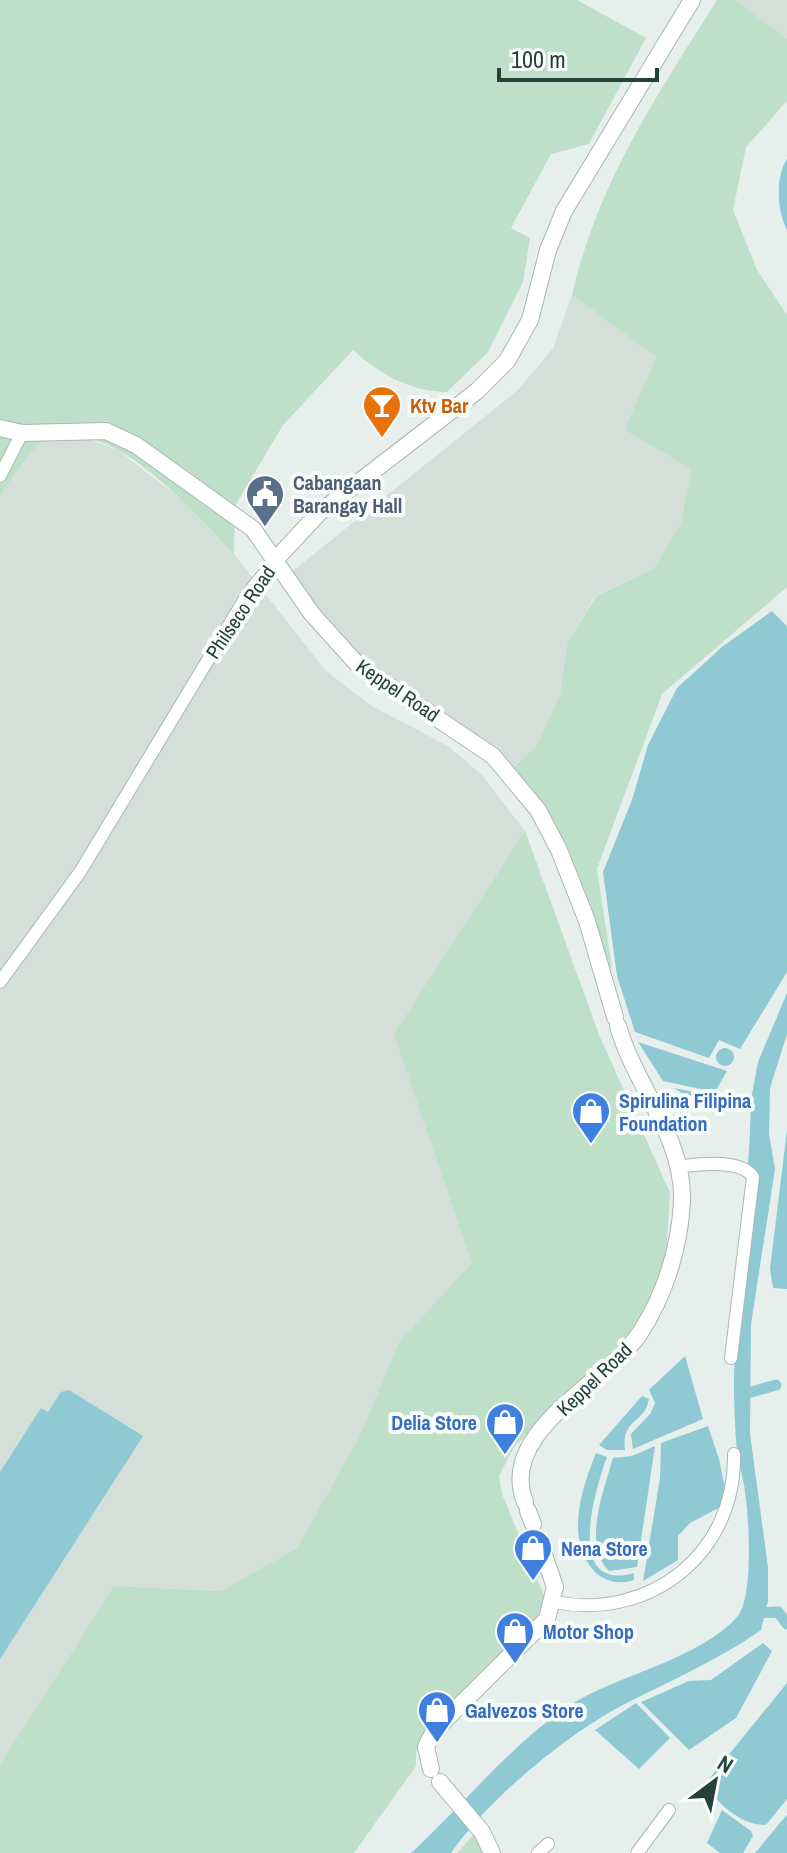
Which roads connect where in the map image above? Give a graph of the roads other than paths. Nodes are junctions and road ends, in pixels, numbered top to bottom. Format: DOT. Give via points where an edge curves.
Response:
graph roads {
  1 [pos="692,0"];
  2 [pos="0,428"];
  3 [pos="22,433"];
  4 [pos="0,476"];
  5 [pos="277,558"];
  6 [pos="0,982"];
  7 [pos="678,1167"];
  8 [pos="731,1358"];
  9 [pos="734,1454"];
  10 [pos="554,1602"];
  11 [pos="669,1810"];
  12 [pos="492,1853"];
  13 [pos="637,1853"];
  1 -- 5 [label="street, Philseco Road" via="564,211 530,320 507,361 466,400 320,512"];
  2 -- 3 [label="street, Keppel Road"];
  3 -- 4 [label="street"];
  3 -- 5 [label="street, Keppel Road" via="98,430 121,436 242,518"];
  5 -- 6 [label="street, Philseco Road" via="241,604 80,872"];
  5 -- 7 [label="street, Keppel Road" via="312,614 358,665 477,742 521,788 555,842 575,889 616,1022"];
  7 -- 8 [label="street" via="710,1164 745,1169 753,1177"];
  7 -- 10 [label="street, Keppel Road" via="679,1226 655,1305 621,1356 531,1442 519,1477 554,1583"];
  9 -- 10 [label="street" via="726,1513 678,1577 609,1604"];
  10 -- 12 [label="street" via="543,1624 434,1731 426,1747 439,1779"];
  11 -- 13 [label="street"];
}
